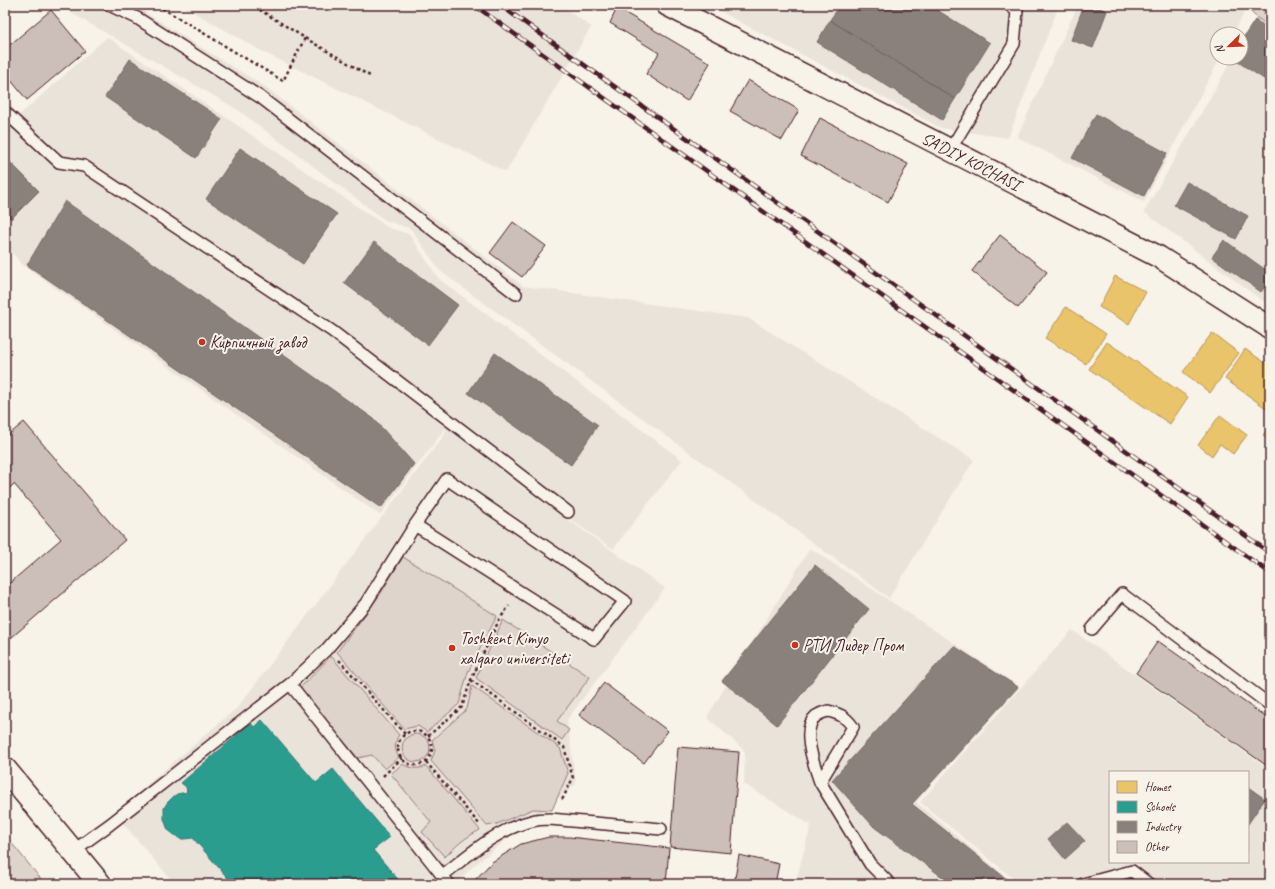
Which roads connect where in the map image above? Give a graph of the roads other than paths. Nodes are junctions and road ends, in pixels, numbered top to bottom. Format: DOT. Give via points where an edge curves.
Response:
graph roads {
  1 [pos="109,5"];
  2 [pos="667,5"];
  3 [pos="1009,5"];
  4 [pos="5,112"];
  5 [pos="950,150"];
  6 [pos="516,294"];
  7 [pos="1270,328"];
  8 [pos="568,512"];
  9 [pos="415,525"];
  10 [pos="1092,629"];
  11 [pos="290,684"];
  12 [pos="1270,705"];
  13 [pos="5,769"];
  14 [pos="820,782"];
  15 [pos="661,829"];
  16 [pos="73,851"];
  17 [pos="446,880"];
  18 [pos="100,884"];
  19 [pos="890,884"];
  20 [pos="1083,884"];
  21 [pos="1149,884"];
  1 -- 6 [label="lane" via="137,18 260,97"];
  2 -- 5 [label="street, SA'DIY KO'CHASI"];
  3 -- 5 [label="lane" via="1017,11 1014,44"];
  4 -- 8 [label="lane" via="59,162 84,166 332,331"];
  5 -- 7 [label="street, SA'DIY KO'CHASI" via="1159,257"];
  9 -- 9 [label="lane" via="594,639 625,601 448,479"];
  9 -- 11 [label="lane" via="366,603 328,648"];
  10 -- 12 [label="lane" via="1122,594"];
  11 -- 16 [label="lane"];
  11 -- 17 [label="lane"];
  13 -- 16 [label="main road"];
  14 -- 14 [label="lane" via="853,727 840,714 828,711 816,716 810,725 810,746"];
  14 -- 19 [label="lane" via="870,864"];
  15 -- 17 [label="lane" via="553,819 533,820 515,826 478,847"];
  16 -- 18 [label="main road"];
  20 -- 21 [label="lane" via="1132,871"];
}
